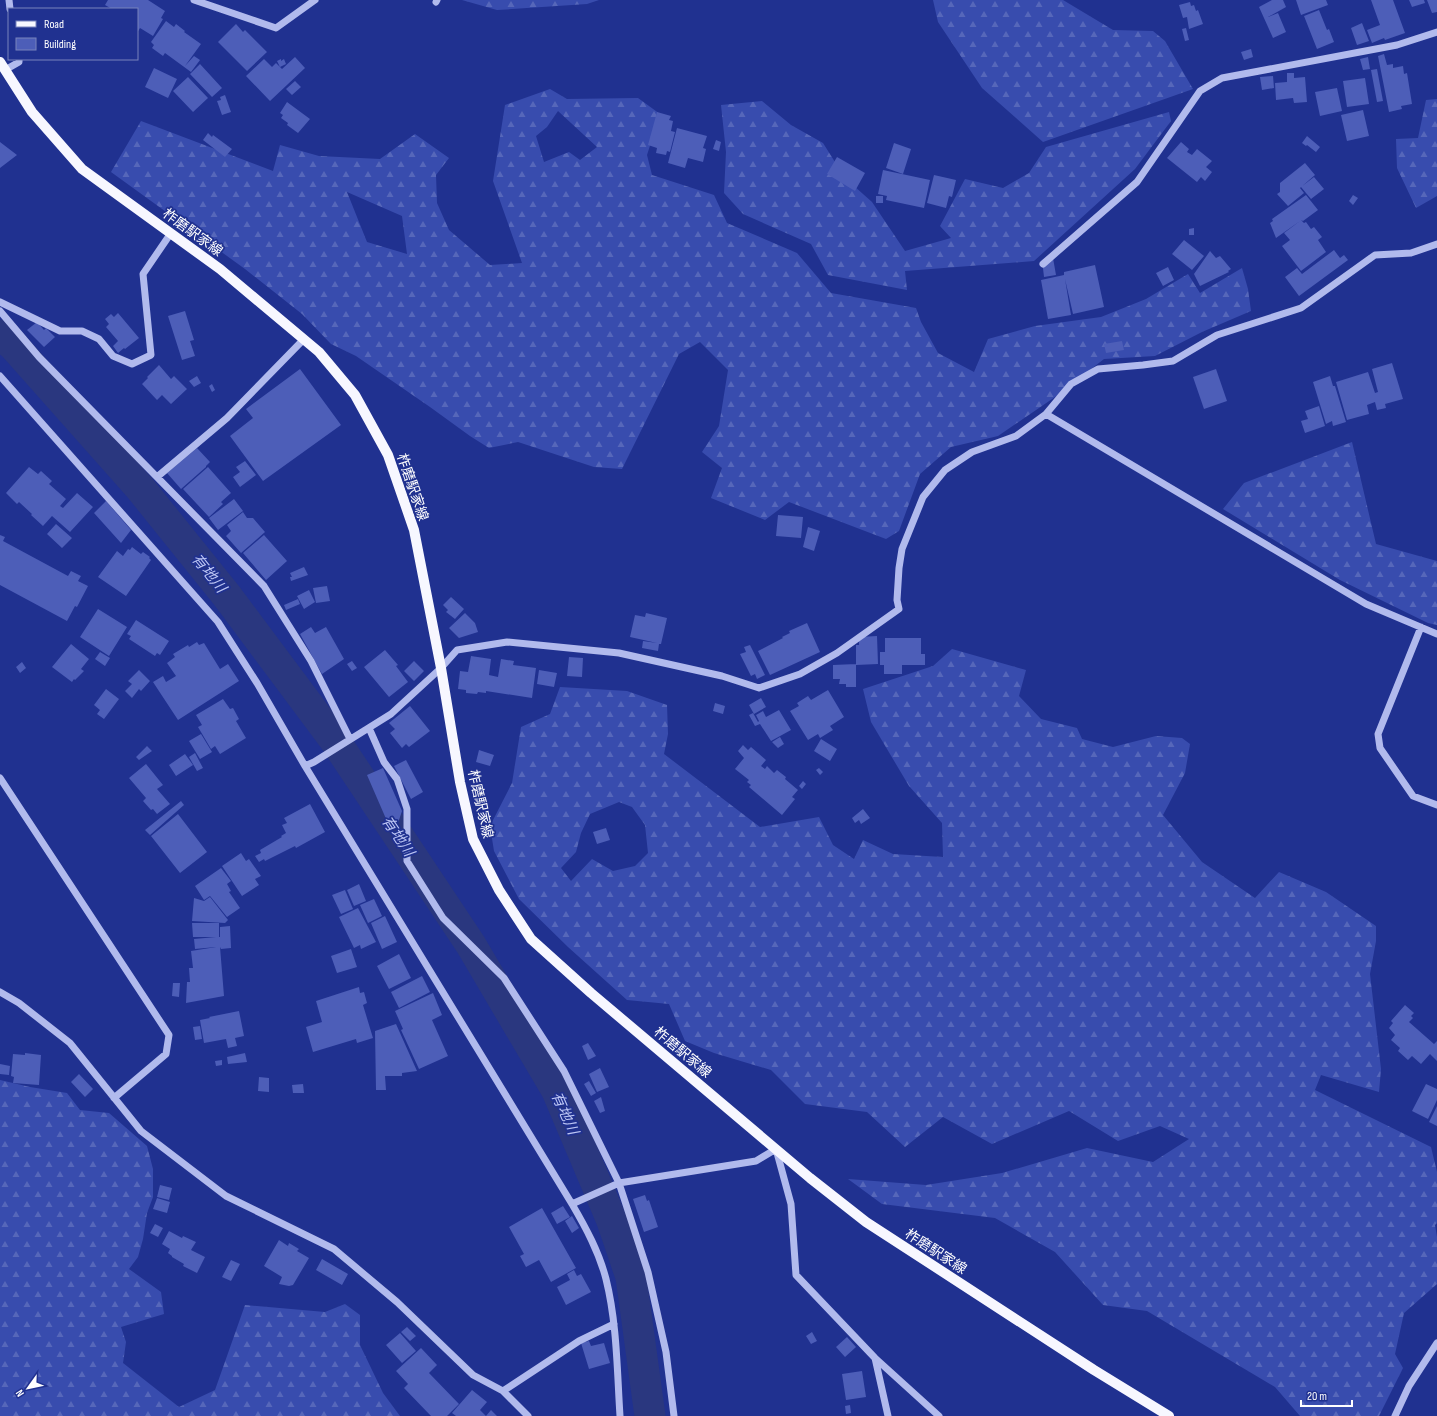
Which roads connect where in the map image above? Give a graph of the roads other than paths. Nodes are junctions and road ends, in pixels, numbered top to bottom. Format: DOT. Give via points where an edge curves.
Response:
graph roads {
  1 [pos="194,0"];
  2 [pos="315,0"];
  3 [pos="1437,32"];
  4 [pos="19,60"];
  5 [pos="3,66"];
  6 [pos="171,233"];
  7 [pos="1437,244"];
  8 [pos="1043,264"];
  9 [pos="0,302"];
  10 [pos="0,311"];
  11 [pos="304,339"];
  12 [pos="0,376"];
  13 [pos="1046,414"];
  14 [pos="157,477"];
  15 [pos="1421,627"];
  16 [pos="1437,634"];
  17 [pos="441,668"];
  18 [pos="369,728"];
  19 [pos="350,739"];
  20 [pos="305,766"];
  21 [pos="0,778"];
  22 [pos="1437,806"];
  23 [pos="0,992"];
  24 [pos="114,1098"];
  25 [pos="776,1149"];
  26 [pos="619,1183"];
  27 [pos="572,1204"];
  28 [pos="614,1324"];
  29 [pos="1437,1343"];
  30 [pos="875,1358"];
  31 [pos="503,1390"];
  32 [pos="528,1416"];
  33 [pos="620,1416"];
  34 [pos="674,1416"];
  35 [pos="888,1416"];
  36 [pos="939,1416"];
  37 [pos="1169,1416"];
  38 [pos="1395,1416"];
  1 -- 2 [label="street" via="276,28"];
  3 -- 8 [label="street" via="1397,45 1222,78 1200,91 1137,182"];
  4 -- 5 [label="street"];
  5 -- 6 [label="main road, 柞磨駅家線" via="32,112 82,169"];
  6 -- 9 [label="street" via="143,274 152,355 132,364 113,356 94,336 82,331 60,331"];
  6 -- 11 [label="main road, 柞磨駅家線" via="220,269"];
  7 -- 13 [label="street" via="1411,253 1375,255 1302,308 1217,335 1173,361 1098,369 1071,384"];
  10 -- 14 [label="street" via="39,356"];
  11 -- 14 [label="street" via="227,418"];
  11 -- 17 [label="main road, 柞磨駅家線" via="319,352 355,395 388,454 414,530"];
  12 -- 20 [label="street" via="218,622"];
  13 -- 15 [label="street" via="1366,604"];
  13 -- 17 [label="street" via="1016,436 972,452 946,470 923,497 902,549 897,600 899,609 836,653 800,674 759,688 722,676 619,653 507,642 457,650"];
  14 -- 19 [label="street" via="264,586 310,661"];
  15 -- 16 [label="street"];
  15 -- 22 [label="street" via="1378,734 1380,748 1413,796"];
  17 -- 18 [label="street" via="391,714"];
  17 -- 25 [label="main road, 柞磨駅家線" via="460,782 473,839 499,890 531,939"];
  18 -- 19 [label="street"];
  18 -- 26 [label="street" via="384,762 396,778 407,809 407,861 443,918 504,978 564,1071"];
  19 -- 20 [label="street"];
  20 -- 27 [label="street"];
  21 -- 24 [label="street" via="169,1036 166,1054"];
  23 -- 24 [label="street" via="19,1003 70,1043"];
  24 -- 31 [label="street" via="141,1131 226,1196 334,1249 397,1302 473,1376"];
  25 -- 26 [label="street" via="756,1161"];
  25 -- 30 [label="street" via="791,1204 796,1275"];
  25 -- 37 [label="main road, 柞磨駅家線" via="866,1222"];
  26 -- 27 [label="street"];
  26 -- 34 [label="street" via="648,1272 666,1352"];
  27 -- 28 [label="street" via="591,1237 606,1278"];
  28 -- 31 [label="street" via="578,1340"];
  28 -- 33 [label="street"];
  29 -- 38 [label="street" via="1409,1386"];
  30 -- 35 [label="street"];
  30 -- 36 [label="street"];
  31 -- 32 [label="street"];
}
